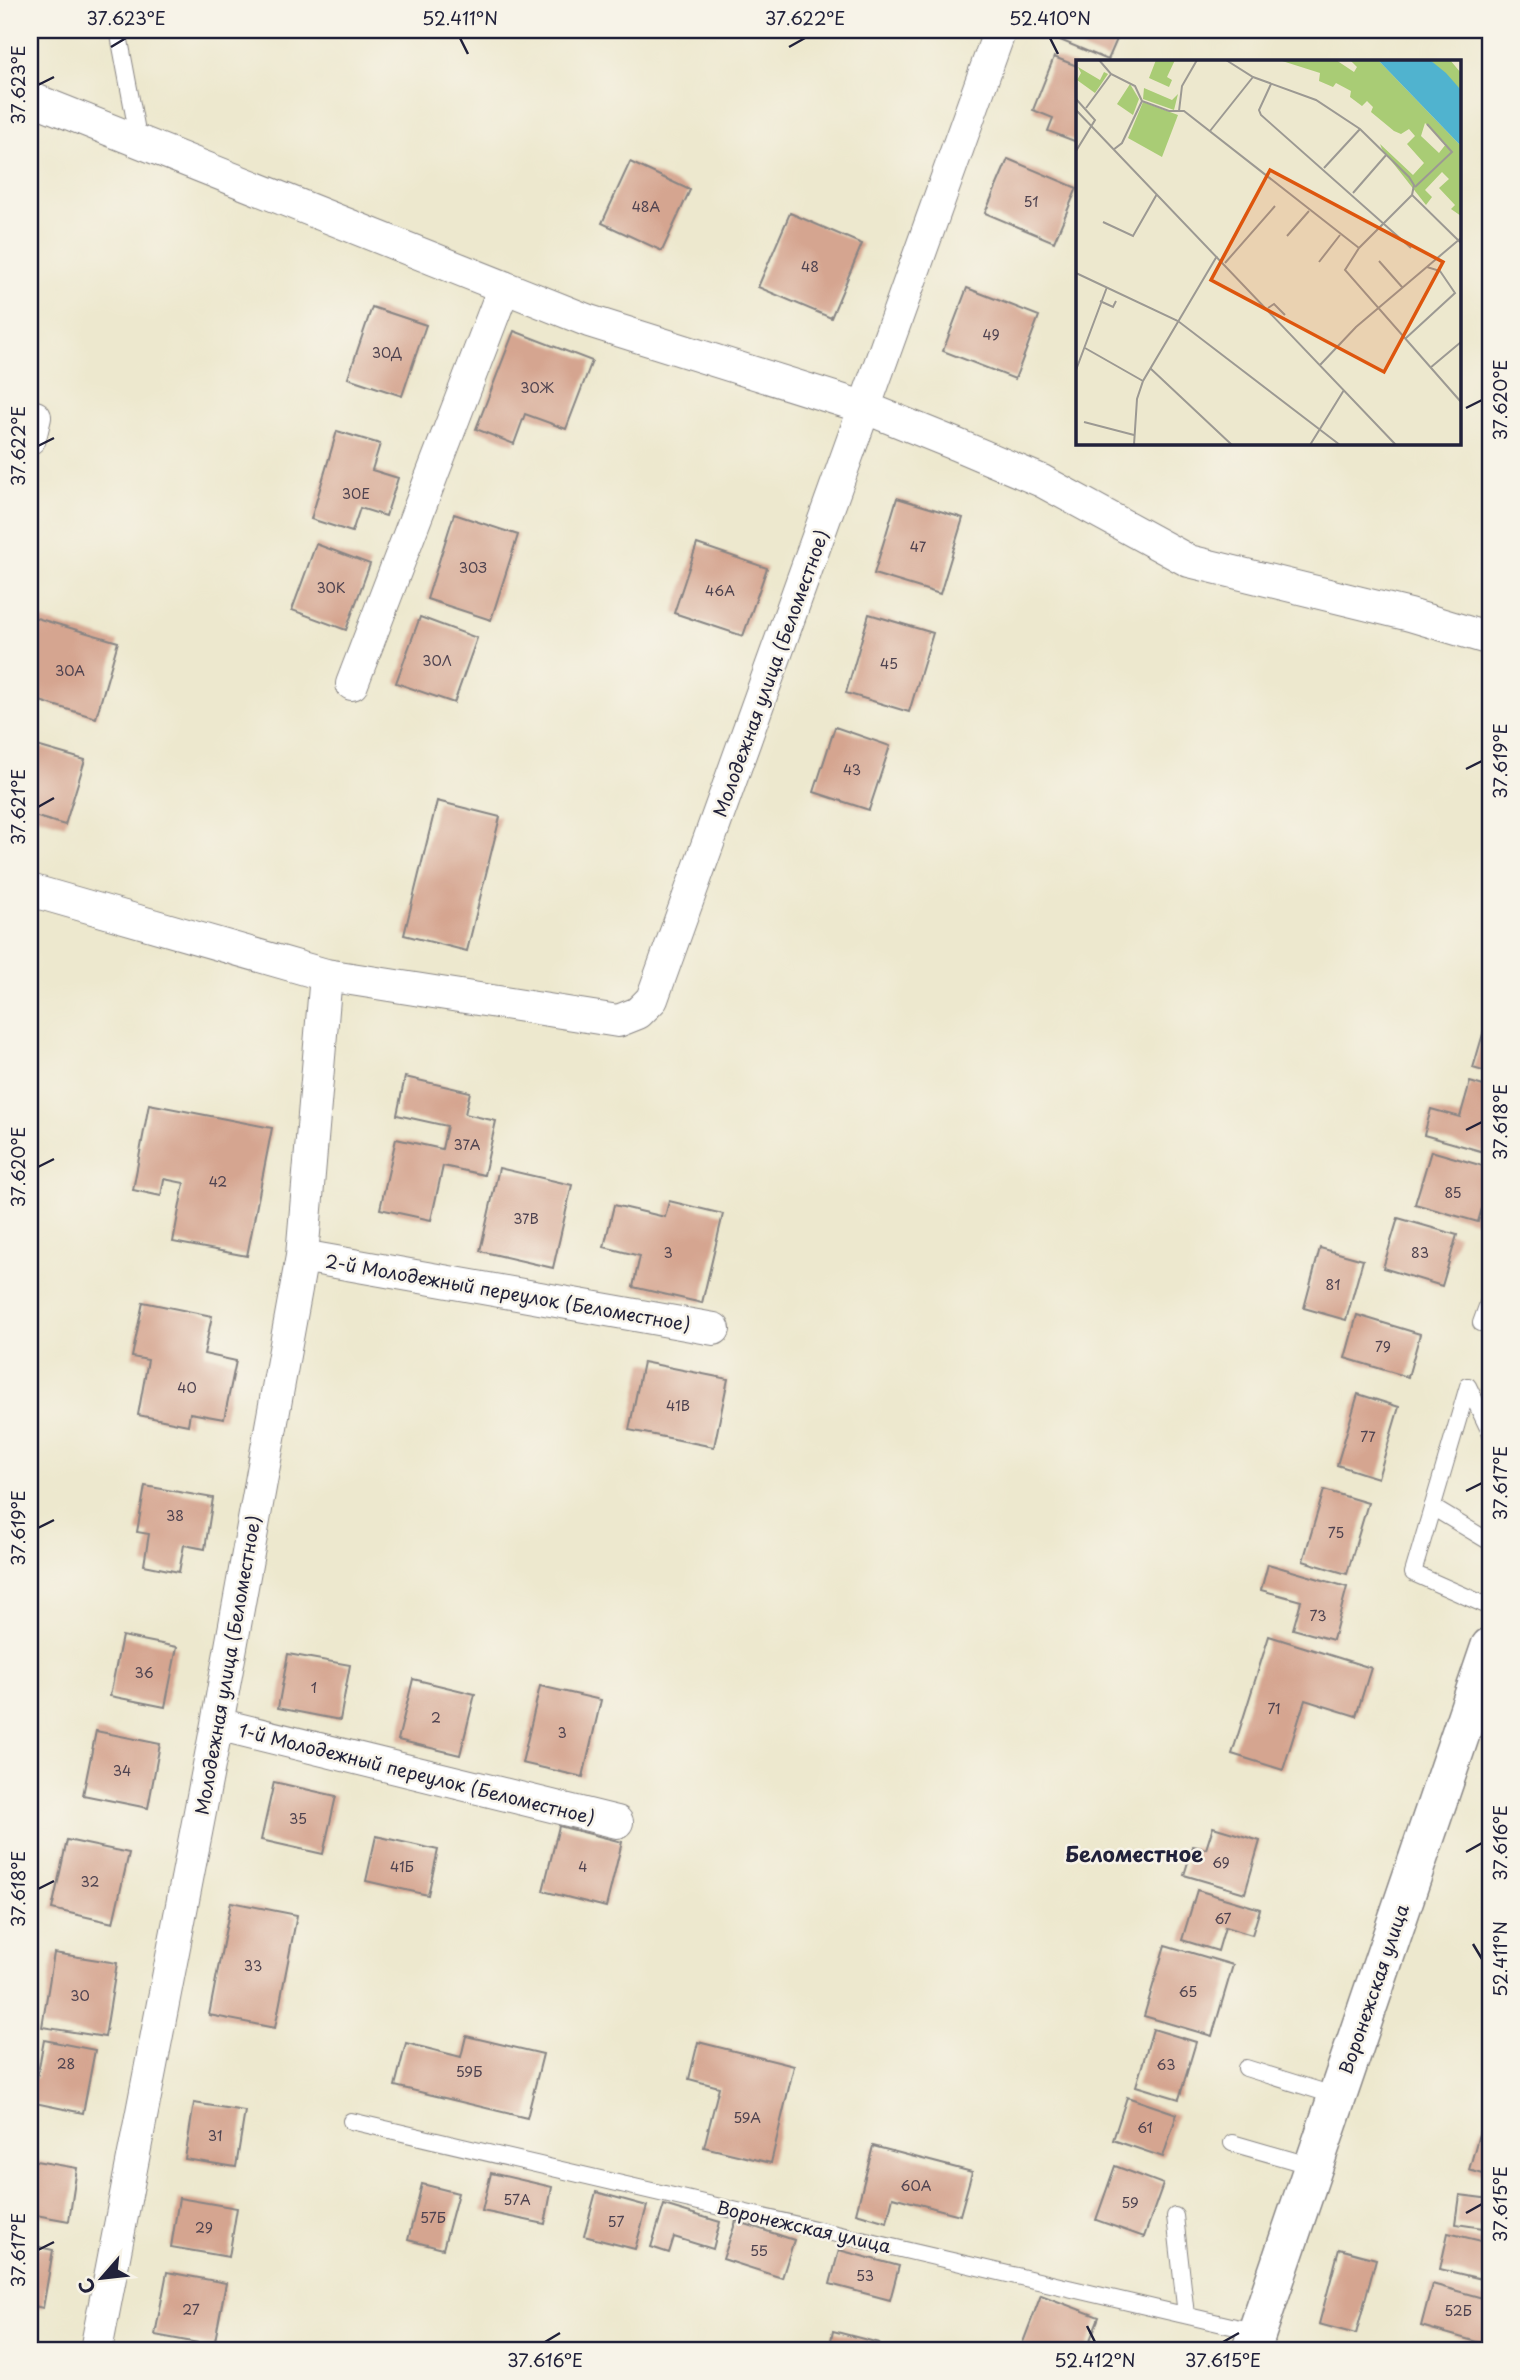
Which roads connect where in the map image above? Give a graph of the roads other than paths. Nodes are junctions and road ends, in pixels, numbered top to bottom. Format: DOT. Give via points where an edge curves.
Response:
graph roads {
  1 [pos="118,30"];
  2 [pos="1000,30"];
  3 [pos="30,98"];
  4 [pos="139,142"];
  5 [pos="504,287"];
  6 [pos="866,408"];
  7 [pos="1490,639"];
  8 [pos="352,684"];
  9 [pos="30,890"];
  10 [pos="326,975"];
  11 [pos="302,1256"];
  12 [pos="1490,1298"];
  13 [pos="1481,1323"];
  14 [pos="714,1329"];
  15 [pos="1490,1432"];
  16 [pos="1432,1507"];
  17 [pos="1490,1542"];
  18 [pos="1490,1607"];
  19 [pos="1490,1647"];
  20 [pos="218,1724"];
  21 [pos="617,1822"];
  22 [pos="1246,2068"];
  23 [pos="1336,2096"];
  24 [pos="351,2121"];
  25 [pos="1232,2143"];
  26 [pos="1312,2166"];
  27 [pos="1175,2216"];
  28 [pos="1186,2315"];
  29 [pos="1254,2341"];
  30 [pos="96,2350"];
  1 -- 4 [label="lane"];
  2 -- 6 [label="street, Молодежная улица (Беломестное)"];
  3 -- 4 [label="street"];
  4 -- 5 [label="street"];
  5 -- 6 [label="street" via="589,321"];
  5 -- 8 [label="street"];
  6 -- 7 [label="street" via="1042,481 1189,561"];
  6 -- 10 [label="street, Молодежная улица (Беломестное)" via="646,1007 618,1021"];
  9 -- 10 [label="street, Молодежная улица (Беломестное)"];
  10 -- 11 [label="street, Молодежная улица (Беломестное)"];
  11 -- 14 [label="street, 2-й Молодежный переулок (Беломестное)"];
  11 -- 20 [label="street, Молодежная улица (Беломестное)"];
  12 -- 13 [label="lane"];
  15 -- 16 [label="lane" via="1468,1386"];
  16 -- 17 [label="lane"];
  16 -- 18 [label="lane" via="1413,1573"];
  19 -- 23 [label="street, Воронежская улица"];
  20 -- 21 [label="street, 1-й Молодежный переулок (Беломестное)"];
  20 -- 30 [label="street, Молодежная улица (Беломестное)"];
  22 -- 23 [label="lane"];
  23 -- 26 [label="street, Воронежская улица"];
  24 -- 28 [label="lane, Воронежская улица"];
  25 -- 26 [label="lane"];
  26 -- 29 [label="street, Воронежская улица"];
  27 -- 28 [label="lane"];
  28 -- 29 [label="lane, Воронежская улица"];
}
